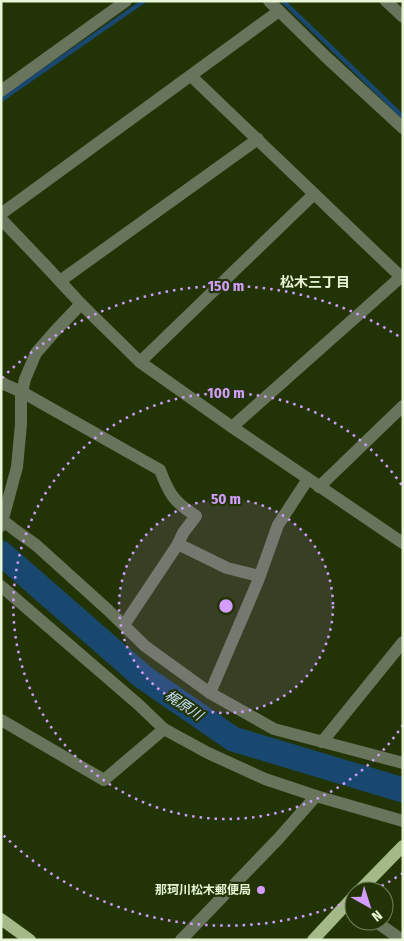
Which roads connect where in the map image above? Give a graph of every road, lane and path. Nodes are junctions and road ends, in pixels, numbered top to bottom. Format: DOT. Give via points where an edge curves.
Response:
graph roads {
  1 [pos="126,1"];
  2 [pos="269,1"];
  3 [pos="386,1"];
  4 [pos="279,11"];
  5 [pos="403,17"];
  6 [pos="191,76"];
  7 [pos="1,92"];
  8 [pos="403,128"];
  9 [pos="258,139"];
  10 [pos="314,194"];
  11 [pos="1,214"];
  12 [pos="1,219"];
  13 [pos="402,276"];
  14 [pos="60,281"];
  15 [pos="81,304"];
  16 [pos="140,362"];
  17 [pos="1,382"];
  18 [pos="22,392"];
  19 [pos="403,406"];
  20 [pos="232,427"];
  21 [pos="308,479"];
  22 [pos="320,487"];
  23 [pos="2,521"];
  24 [pos="178,544"];
  25 [pos="403,544"];
  26 [pos="259,576"];
  27 [pos="1,586"];
  28 [pos="124,625"];
  29 [pos="403,642"];
  30 [pos="210,693"];
  31 [pos="1,720"];
  32 [pos="164,729"];
  33 [pos="322,742"];
  34 [pos="403,763"];
  35 [pos="316,796"];
  36 [pos="403,821"];
  37 [pos="403,846"];
  38 [pos="369,881"];
  39 [pos="344,909"];
  40 [pos="1,919"];
  41 [pos="389,931"];
  42 [pos="30,940"];
  43 [pos="182,940"];
  44 [pos="313,940"];
  45 [pos="402,940"];
  1 -- 7 [label="street"];
  2 -- 4 [label="street"];
  3 -- 5 [label="street"];
  4 -- 6 [label="street"];
  4 -- 8 [label="street"];
  6 -- 9 [label="street"];
  6 -- 11 [label="street"];
  9 -- 10 [label="street"];
  9 -- 14 [label="street"];
  10 -- 13 [label="street"];
  10 -- 16 [label="street"];
  12 -- 14 [label="street"];
  13 -- 20 [label="street"];
  14 -- 15 [label="street"];
  15 -- 16 [label="street"];
  15 -- 18 [label="street" via="36,353 24,379"];
  16 -- 20 [label="street"];
  17 -- 18 [label="street"];
  18 -- 23 [label="street" via="16,467"];
  18 -- 24 [label="street" via="160,470 175,501 196,516"];
  19 -- 22 [label="street"];
  20 -- 21 [label="street"];
  21 -- 22 [label="street"];
  21 -- 26 [label="street" via="278,525"];
  22 -- 25 [label="street"];
  23 -- 28 [label="street" via="36,545"];
  24 -- 26 [label="street" via="227,568"];
  24 -- 28 [label="street"];
  26 -- 30 [label="street"];
  27 -- 32 [label="street"];
  28 -- 30 [label="street" via="145,646"];
  29 -- 33 [label="street"];
  30 -- 33 [label="street" via="274,729"];
  31 -- 32 [label="street" via="104,780"];
  32 -- 35 [label="street" via="265,779"];
  33 -- 34 [label="street"];
  35 -- 36 [label="street"];
  35 -- 43 [label="street"];
  37 -- 38 [label="main road"];
  39 -- 44 [label="main road"];
  40 -- 42 [label="main road"];
  41 -- 45 [label="street"];
}
